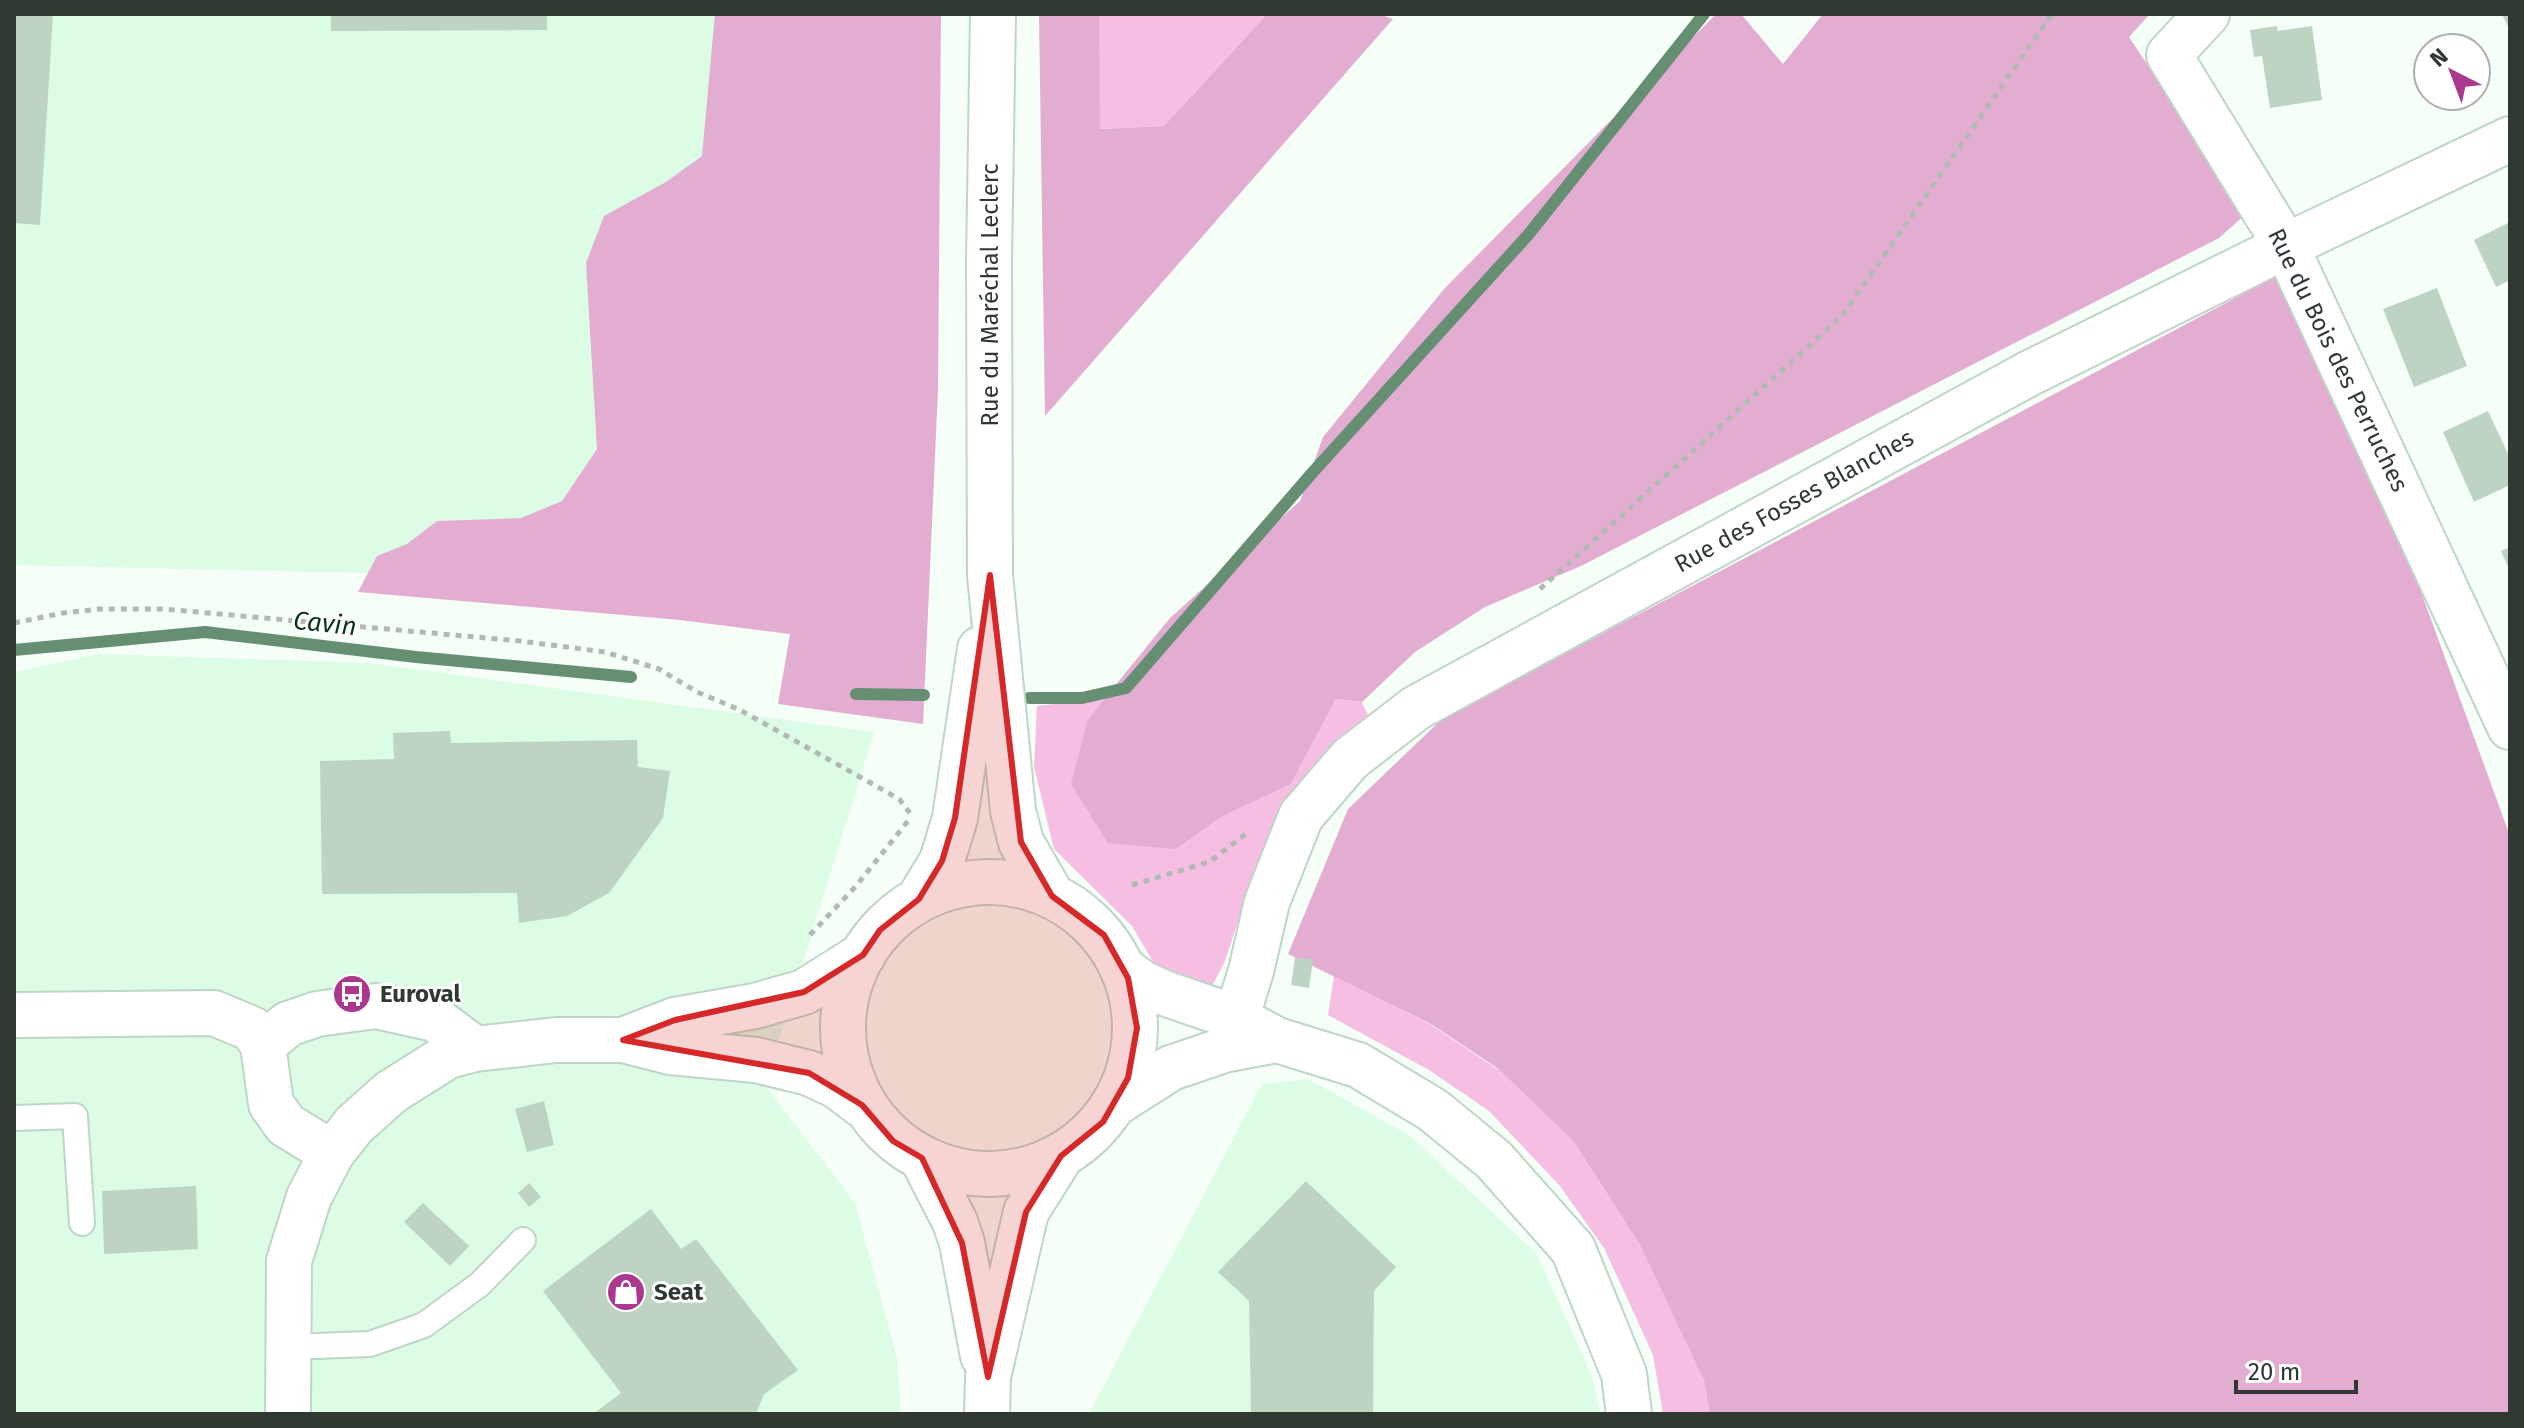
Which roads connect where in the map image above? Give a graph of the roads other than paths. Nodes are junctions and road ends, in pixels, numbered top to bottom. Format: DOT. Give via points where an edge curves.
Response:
graph roads {
  1 [pos="993,14"];
  2 [pos="2207,14"];
  3 [pos="2510,139"];
  4 [pos="2286,246"];
  5 [pos="990,575"];
  6 [pos="2510,727"];
  7 [pos="1052,896"];
  8 [pos="919,899"];
  9 [pos="863,955"];
  10 [pos="1123,969"];
  11 [pos="14,1015"];
  12 [pos="1234,1017"];
  13 [pos="623,1040"];
  14 [pos="1277,1040"];
  15 [pos="263,1045"];
  16 [pos="475,1049"];
  17 [pos="862,1105"];
  18 [pos="1113,1105"];
  19 [pos="14,1118"];
  20 [pos="332,1153"];
  21 [pos="1061,1156"];
  22 [pos="922,1158"];
  23 [pos="82,1223"];
  24 [pos="523,1240"];
  25 [pos="287,1347"];
  26 [pos="988,1396"];
  27 [pos="288,1414"];
  28 [pos="1629,1414"];
  1 -- 5 [label="street, Rue du Maréchal Leclerc"];
  2 -- 4 [label="street, Rue du Bois des Perruches" via="2169,55"];
  3 -- 4 [label="street, Rue des Fosses Blanches"];
  4 -- 6 [label="street, Rue du Bois des Perruches"];
  4 -- 12 [label="street, Rue des Fosses Blanches" via="2028,374 1416,708 1350,759 1301,816 1267,902"];
  5 -- 7 [label="street, Rue du Maréchal Leclerc" via="1013,811 1021,842"];
  5 -- 8 [label="street, Rue du Maréchal Leclerc" via="955,818 942,861"];
  7 -- 8 [label="street" via="1018,884 967,882"];
  7 -- 10 [label="street" via="1104,935"];
  8 -- 9 [label="street" via="880,930"];
  9 -- 13 [label="street" via="804,992 675,1020"];
  9 -- 17 [label="street" via="842,1015 845,1061"];
  10 -- 12 [label="street" via="1164,993"];
  10 -- 18 [label="street" via="1137,1028 1128,1078"];
  11 -- 15 [label="street" via="214,1013 252,1029"];
  12 -- 14 [label="street"];
  13 -- 16 [label="street" via="556,1040"];
  13 -- 17 [label="street" via="809,1073"];
  14 -- 18 [label="street" via="1171,1068"];
  14 -- 28 [label="street" via="1358,1065 1433,1110 1494,1160 1573,1249 1624,1374"];
  15 -- 16 [label="street" via="288,1024 376,1006 435,1019"];
  15 -- 20 [label="street" via="271,1104 286,1125"];
  16 -- 20 [label="street" via="448,1056 391,1092"];
  17 -- 22 [label="street" via="893,1141"];
  18 -- 21 [label="street" via="1103,1122"];
  19 -- 23 [label="lane" via="75,1116"];
  20 -- 25 [label="street" via="309,1197 289,1261"];
  21 -- 22 [label="street" via="1025,1171 978,1175"];
  21 -- 26 [label="street" via="1026,1212"];
  22 -- 26 [label="street" via="962,1243"];
  24 -- 25 [label="lane" via="480,1284 424,1325 370,1344"];
  25 -- 27 [label="street"];
}
